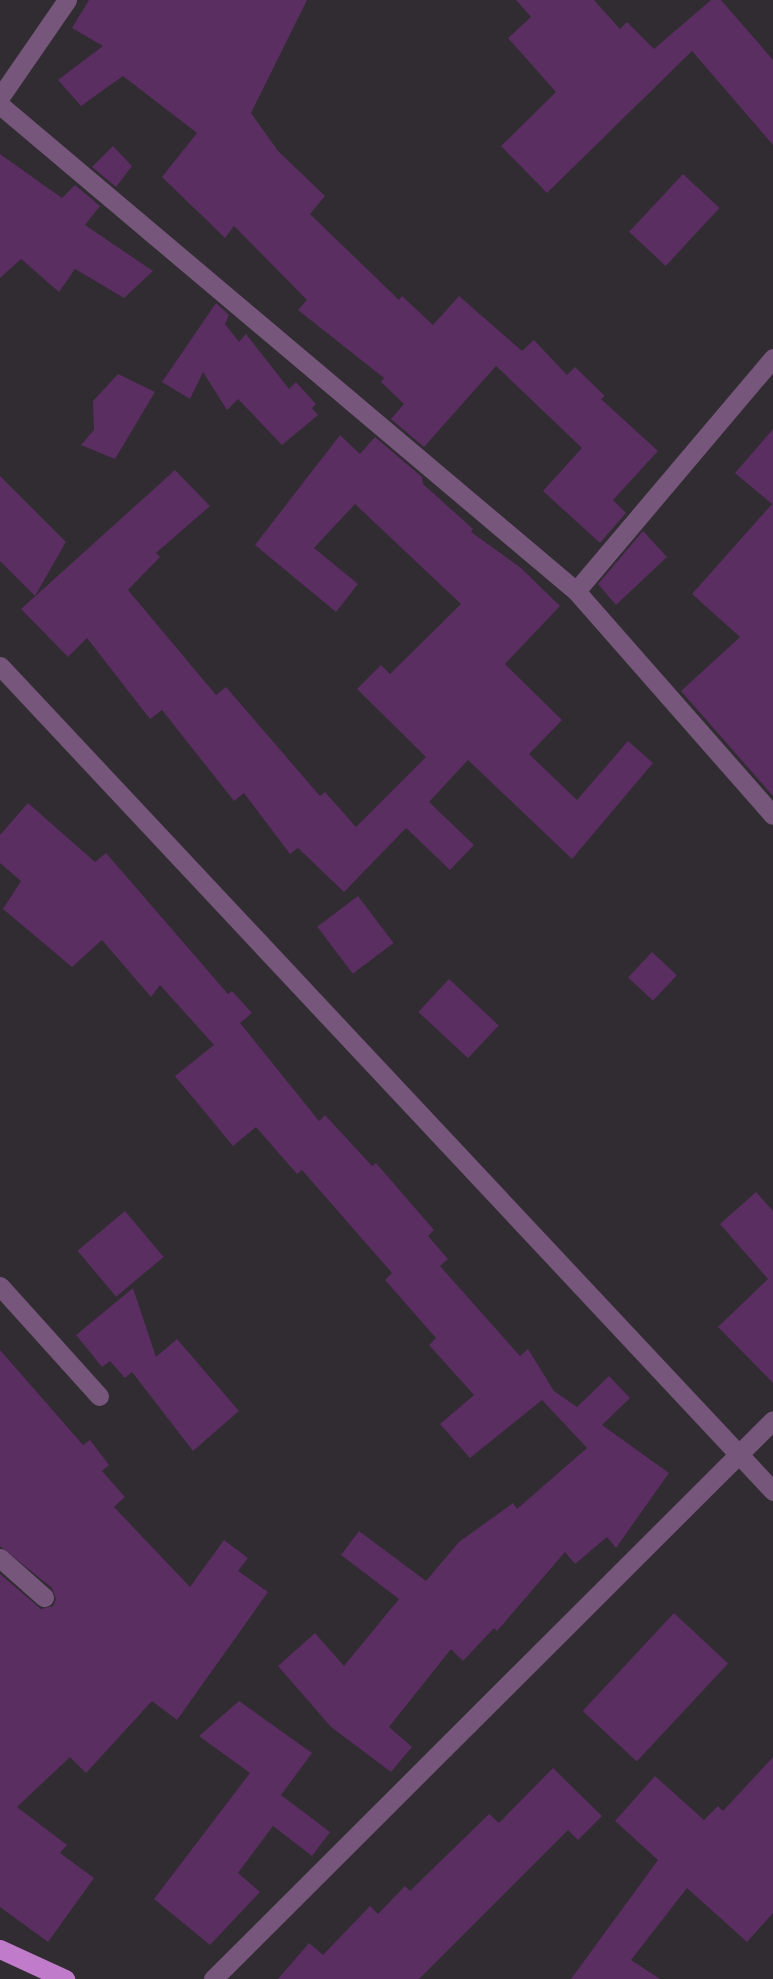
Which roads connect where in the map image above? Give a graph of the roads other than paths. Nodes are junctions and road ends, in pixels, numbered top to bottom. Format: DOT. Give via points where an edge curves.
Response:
graph roads {
  1 [pos="67,0"];
  2 [pos="0,97"];
  3 [pos="0,105"];
  4 [pos="773,358"];
  5 [pos="576,592"];
  6 [pos="0,666"];
  7 [pos="773,815"];
  8 [pos="0,1286"];
  9 [pos="99,1396"];
  10 [pos="773,1420"];
  11 [pos="739,1449"];
  12 [pos="773,1491"];
  13 [pos="0,1558"];
  14 [pos="44,1597"];
  15 [pos="0,1950"];
  16 [pos="65,1979"];
  17 [pos="214,1979"];
  1 -- 2 [label="street"];
  3 -- 5 [label="street"];
  4 -- 5 [label="street"];
  5 -- 7 [label="street"];
  6 -- 11 [label="street"];
  8 -- 9 [label="street"];
  10 -- 11 [label="street"];
  11 -- 12 [label="street"];
  11 -- 17 [label="street"];
  13 -- 14 [label="street"];
  15 -- 16 [label="main road"];
}
